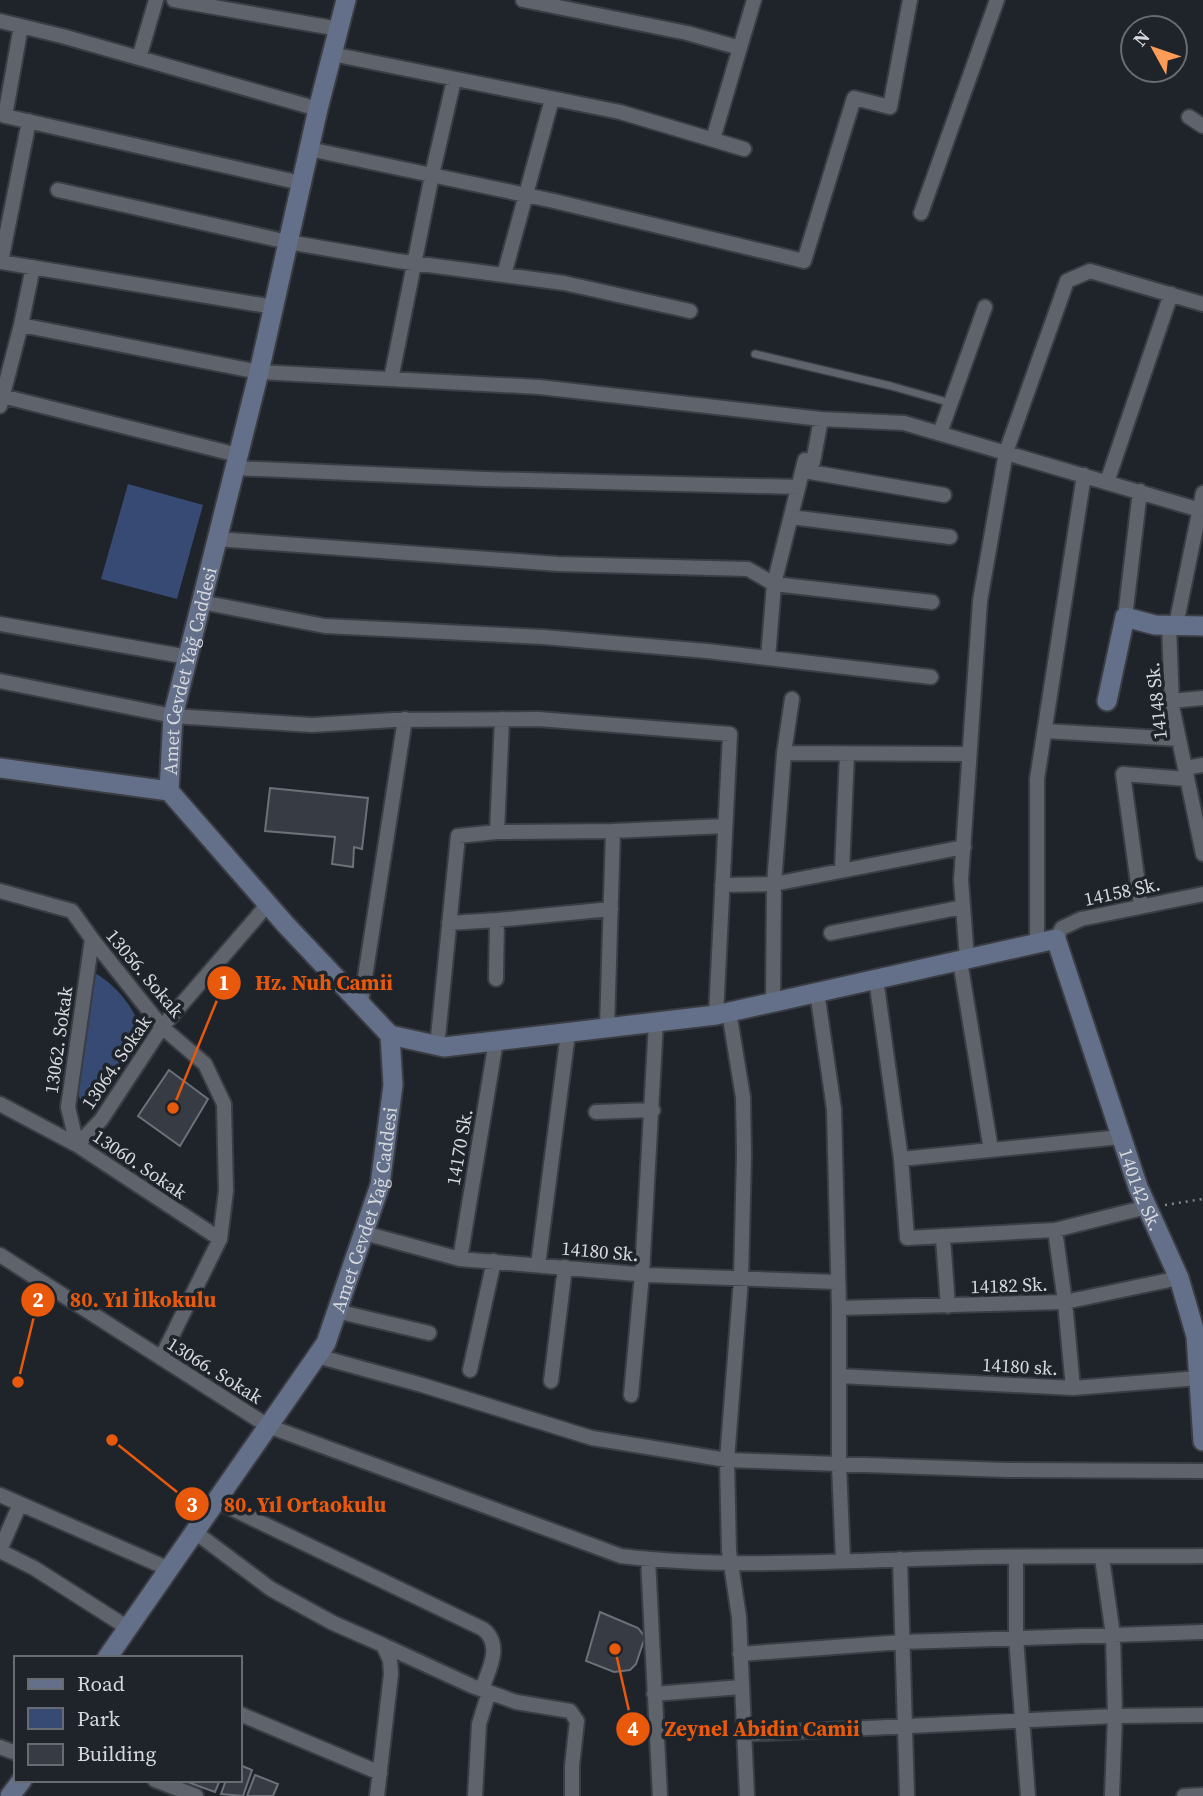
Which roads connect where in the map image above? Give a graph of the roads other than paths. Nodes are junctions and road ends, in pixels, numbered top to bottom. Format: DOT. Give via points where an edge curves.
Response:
graph roads {
  1 [pos="156,0"];
  2 [pos="174,0"];
  3 [pos="346,0"];
  4 [pos="523,0"];
  5 [pos="754,0"];
  6 [pos="910,0"];
  7 [pos="997,0"];
  8 [pos="0,20"];
  9 [pos="21,26"];
  10 [pos="339,29"];
  11 [pos="740,48"];
  12 [pos="332,54"];
  13 [pos="139,58"];
  14 [pos="454,80"];
  15 [pos="552,99"];
  16 [pos="318,109"];
  17 [pos="1189,117"];
  18 [pos="29,121"];
  19 [pos="1203,126"];
  20 [pos="713,139"];
  21 [pos="309,149"];
  22 [pos="744,149"];
  23 [pos="432,175"];
  24 [pos="301,183"];
  25 [pos="58,190"];
  26 [pos="524,195"];
  27 [pos="921,213"];
  28 [pos="288,242"];
  29 [pos="0,262"];
  30 [pos="414,263"];
  31 [pos="33,267"];
  32 [pos="504,275"];
  33 [pos="1171,294"];
  34 [pos="1203,304"];
  35 [pos="274,307"];
  36 [pos="985,307"];
  37 [pos="690,311"];
  38 [pos="21,326"];
  39 [pos="755,354"];
  40 [pos="259,372"];
  41 [pos="391,379"];
  42 [pos="1,401"];
  43 [pos="951,403"];
  44 [pos="821,419"];
  45 [pos="940,433"];
  46 [pos="1006,452"];
  47 [pos="237,461"];
  48 [pos="804,471"];
  49 [pos="1084,475"];
  50 [pos="1107,482"];
  51 [pos="798,487"];
  52 [pos="1140,491"];
  53 [pos="1203,494"];
  54 [pos="944,495"];
  55 [pos="1200,510"];
  56 [pos="790,517"];
  57 [pos="950,537"];
  58 [pos="217,539"];
  59 [pos="774,584"];
  60 [pos="201,602"];
  61 [pos="932,602"];
  62 [pos="1125,617"];
  63 [pos="0,624"];
  64 [pos="1172,625"];
  65 [pos="1203,626"];
  66 [pos="188,657"];
  67 [pos="768,658"];
  68 [pos="931,677"];
  69 [pos="0,681"];
  70 [pos="1203,698"];
  71 [pos="792,699"];
  72 [pos="1107,701"];
  73 [pos="1172,701"];
  74 [pos="173,716"];
  75 [pos="405,719"];
  76 [pos="502,719"];
  77 [pos="1045,731"];
  78 [pos="1179,739"];
  79 [pos="784,753"];
  80 [pos="847,754"];
  81 [pos="969,754"];
  82 [pos="1203,765"];
  83 [pos="0,768"];
  84 [pos="1186,774"];
  85 [pos="169,791"];
  86 [pos="726,826"];
  87 [pos="1200,826"];
  88 [pos="613,831"];
  89 [pos="498,832"];
  90 [pos="964,847"];
  91 [pos="1203,854"];
  92 [pos="842,870"];
  93 [pos="774,884"];
  94 [pos="722,885"];
  95 [pos="0,891"];
  96 [pos="1203,894"];
  97 [pos="268,904"];
  98 [pos="1141,906"];
  99 [pos="963,907"];
  100 [pos="611,909"];
  101 [pos="497,920"];
  102 [pos="449,923"];
  103 [pos="831,933"];
  104 [pos="92,939"];
  105 [pos="1047,941"];
  106 [pos="964,960"];
  107 [pos="496,979"];
  108 [pos="876,979"];
  109 [pos="817,992"];
  110 [pos="773,1002"];
  111 [pos="361,1003"];
  112 [pos="722,1013"];
  113 [pos="656,1022"];
  114 [pos="162,1027"];
  115 [pos="607,1028"];
  116 [pos="568,1033"];
  117 [pos="390,1035"];
  118 [pos="496,1041"];
  119 [pos="437,1047"];
  120 [pos="0,1104"];
  121 [pos="653,1110"];
  122 [pos="596,1112"];
  123 [pos="1121,1137"];
  124 [pos="77,1145"];
  125 [pos="991,1150"];
  126 [pos="901,1160"];
  127 [pos="1147,1207"];
  128 [pos="1055,1230"];
  129 [pos="364,1233"];
  130 [pos="943,1238"];
  131 [pos="220,1239"];
  132 [pos="0,1255"];
  133 [pos="460,1259"];
  134 [pos="494,1261"];
  135 [pos="538,1265"];
  136 [pos="565,1268"];
  137 [pos="642,1274"];
  138 [pos="1179,1278"];
  139 [pos="741,1279"];
  140 [pos="837,1282"];
  141 [pos="1065,1302"];
  142 [pos="948,1306"];
  143 [pos="839,1308"];
  144 [pos="337,1311"];
  145 [pos="429,1334"];
  146 [pos="1200,1336"];
  147 [pos="317,1356"];
  148 [pos="161,1358"];
  149 [pos="470,1370"];
  150 [pos="839,1376"];
  151 [pos="1199,1378"];
  152 [pos="551,1381"];
  153 [pos="1073,1388"];
  154 [pos="631,1395"];
  155 [pos="268,1426"];
  156 [pos="1203,1441"];
  157 [pos="727,1460"];
  158 [pos="839,1464"];
  159 [pos="1203,1471"];
  160 [pos="0,1495"];
  161 [pos="216,1501"];
  162 [pos="20,1504"];
  163 [pos="195,1532"];
  164 [pos="0,1550"];
  165 [pos="1203,1556"];
  166 [pos="1016,1558"];
  167 [pos="1102,1558"];
  168 [pos="648,1559"];
  169 [pos="900,1559"];
  170 [pos="843,1561"];
  171 [pos="732,1564"];
  172 [pos="169,1569"];
  173 [pos="128,1628"];
  174 [pos="1203,1632"];
  175 [pos="1113,1635"];
  176 [pos="1016,1638"];
  177 [pos="902,1642"];
  178 [pos="383,1645"];
  179 [pos="740,1654"];
  180 [pos="109,1656"];
  181 [pos="740,1687"];
  182 [pos="485,1690"];
  183 [pos="654,1694"];
  184 [pos="242,1715"];
  185 [pos="1203,1715"];
  186 [pos="1115,1716"];
  187 [pos="1023,1720"];
  188 [pos="904,1726"];
  189 [pos="744,1734"];
  190 [pos="380,1773"];
  191 [pos="160,1782"];
  192 [pos="1203,1795"];
  193 [pos="196,1796"];
  194 [pos="377,1796"];
  195 [pos="474,1796"];
  196 [pos="572,1796"];
  197 [pos="660,1796"];
  198 [pos="747,1796"];
  199 [pos="907,1796"];
  200 [pos="1028,1796"];
  201 [pos="1112,1796"];
  202 [pos="1184,1796"];
  1 -- 13 [label="street"];
  2 -- 10 [label="street"];
  3 -- 10 [label="main road, Amet Cevdet Yağ Caddesi"];
  4 -- 11 [label="street"];
  5 -- 11 [label="street"];
  6 -- 26 [label="street" via="890,107 853,98 804,261"];
  7 -- 27 [label="street"];
  8 -- 9 [label="street"];
  9 -- 13 [label="street"];
  9 -- 18 [label="street" via="5,116"];
  10 -- 12 [label="main road, Amet Cevdet Yağ Caddesi"];
  11 -- 20 [label="street"];
  12 -- 14 [label="street"];
  12 -- 16 [label="main road, Amet Cevdet Yağ Caddesi"];
  13 -- 16 [label="street"];
  14 -- 15 [label="street"];
  14 -- 23 [label="street"];
  15 -- 20 [label="street" via="620,112"];
  15 -- 26 [label="street"];
  16 -- 21 [label="main road, Amet Cevdet Yağ Caddesi"];
  17 -- 19 [label="street"];
  18 -- 24 [label="street"];
  18 -- 29 [label="street"];
  20 -- 22 [label="street"];
  21 -- 23 [label="street"];
  21 -- 24 [label="main road, Amet Cevdet Yağ Caddesi"];
  23 -- 26 [label="street"];
  23 -- 30 [label="street"];
  24 -- 28 [label="main road, Amet Cevdet Yağ Caddesi"];
  25 -- 28 [label="street"];
  26 -- 32 [label="street"];
  28 -- 30 [label="street"];
  28 -- 35 [label="main road, Amet Cevdet Yağ Caddesi"];
  29 -- 31 [label="street"];
  30 -- 32 [label="street"];
  30 -- 41 [label="street"];
  31 -- 35 [label="street"];
  31 -- 38 [label="street"];
  32 -- 37 [label="street" via="564,283"];
  33 -- 34 [label="street"];
  33 -- 46 [label="street" via="1090,271 1067,281"];
  33 -- 50 [label="street"];
  35 -- 40 [label="main road, Amet Cevdet Yağ Caddesi"];
  36 -- 43 [label="street"];
  38 -- 40 [label="street"];
  38 -- 42 [label="street"];
  39 -- 43 [label="lane"];
  40 -- 41 [label="street"];
  40 -- 47 [label="main road, Amet Cevdet Yağ Caddesi"];
  41 -- 44 [label="street" via="539,387"];
  42 -- 47 [label="street"];
  43 -- 45 [label="street"];
  44 -- 45 [label="street" via="904,423"];
  44 -- 48 [label="street" via="813,462 805,460"];
  45 -- 46 [label="street"];
  46 -- 49 [label="street"];
  46 -- 81 [label="street" via="980,601"];
  47 -- 51 [label="street" via="627,484"];
  47 -- 58 [label="main road, Amet Cevdet Yağ Caddesi"];
  48 -- 51 [label="street"];
  48 -- 54 [label="street"];
  49 -- 50 [label="street"];
  49 -- 77 [label="street"];
  50 -- 52 [label="street"];
  51 -- 56 [label="street"];
  52 -- 55 [label="street"];
  52 -- 62 [label="street"];
  53 -- 55 [label="street, 14148 Sk."];
  55 -- 64 [label="street, 14148 Sk."];
  56 -- 57 [label="street"];
  56 -- 59 [label="street"];
  58 -- 59 [label="street" via="558,564 748,569"];
  58 -- 60 [label="main road, Amet Cevdet Yağ Caddesi"];
  59 -- 61 [label="street"];
  59 -- 67 [label="street"];
  60 -- 66 [label="main road, Amet Cevdet Yağ Caddesi"];
  60 -- 67 [label="street" via="325,625 543,637"];
  62 -- 64 [label="main road"];
  62 -- 72 [label="main road"];
  63 -- 66 [label="street"];
  64 -- 65 [label="main road"];
  64 -- 73 [label="street, 14148 Sk."];
  66 -- 74 [label="main road, Amet Cevdet Yağ Caddesi"];
  67 -- 68 [label="street"];
  69 -- 74 [label="street"];
  70 -- 73 [label="street"];
  71 -- 79 [label="street"];
  73 -- 78 [label="street, 14148 Sk."];
  74 -- 75 [label="street" via="312,725"];
  74 -- 85 [label="main road, Amet Cevdet Yağ Caddesi"];
  75 -- 76 [label="street"];
  75 -- 111 [label="street"];
  76 -- 86 [label="street" via="730,734"];
  76 -- 89 [label="street"];
  77 -- 78 [label="street"];
  77 -- 105 [label="street" via="1037,779"];
  78 -- 84 [label="street, 14148 Sk."];
  79 -- 80 [label="street"];
  79 -- 93 [label="street"];
  80 -- 81 [label="street"];
  80 -- 92 [label="street"];
  81 -- 90 [label="street"];
  82 -- 84 [label="street"];
  83 -- 85 [label="main road"];
  84 -- 87 [label="street, 14148 Sk."];
  84 -- 98 [label="street" via="1123,774"];
  85 -- 97 [label="main road, Amet Cevdet Yağ Caddesi"];
  86 -- 88 [label="street"];
  86 -- 94 [label="street"];
  87 -- 91 [label="street, 14148 Sk."];
  88 -- 89 [label="street"];
  88 -- 100 [label="street"];
  89 -- 102 [label="street" via="458,836"];
  90 -- 92 [label="street"];
  90 -- 99 [label="street"];
  92 -- 93 [label="street"];
  93 -- 94 [label="street"];
  93 -- 110 [label="street"];
  94 -- 112 [label="street"];
  95 -- 104 [label="street, 13056. Sokak" via="72,911"];
  96 -- 98 [label="street, 14158 Sk."];
  97 -- 111 [label="main road, Amet Cevdet Yağ Caddesi"];
  97 -- 114 [label="street, 13064. Sokak"];
  98 -- 105 [label="street, 14158 Sk." via="1081,919"];
  99 -- 103 [label="street"];
  99 -- 106 [label="street"];
  100 -- 101 [label="street"];
  100 -- 115 [label="street"];
  101 -- 102 [label="street"];
  101 -- 107 [label="street"];
  102 -- 119 [label="street"];
  104 -- 114 [label="street, 13056. Sokak"];
  104 -- 124 [label="street, 13062. Sokak" via="68,1107"];
  105 -- 106 [label="main road"];
  105 -- 123 [label="main road, 140142 Sk."];
  106 -- 108 [label="main road"];
  106 -- 125 [label="street"];
  108 -- 109 [label="main road"];
  108 -- 126 [label="street"];
  109 -- 110 [label="main road"];
  109 -- 140 [label="street" via="834,1109"];
  110 -- 112 [label="main road"];
  111 -- 117 [label="main road, Amet Cevdet Yağ Caddesi"];
  112 -- 113 [label="main road"];
  112 -- 139 [label="street" via="743,1097"];
  113 -- 115 [label="main road"];
  113 -- 121 [label="street"];
  114 -- 124 [label="street, 13064. Sokak" via="101,1119"];
  114 -- 131 [label="street, 13056. Sokak" via="205,1065 224,1104 226,1191"];
  115 -- 116 [label="main road"];
  116 -- 118 [label="main road"];
  116 -- 135 [label="street"];
  117 -- 119 [label="main road"];
  117 -- 129 [label="main road, Amet Cevdet Yağ Caddesi" via="393,1085 388,1129 380,1185"];
  118 -- 119 [label="main road"];
  118 -- 133 [label="street, 14170 Sk."];
  120 -- 124 [label="street, 13060. Sokak"];
  121 -- 122 [label="street"];
  121 -- 137 [label="street"];
  123 -- 125 [label="street"];
  123 -- 127 [label="main road, 140142 Sk."];
  124 -- 131 [label="street, 13060. Sokak"];
  125 -- 126 [label="street"];
  126 -- 130 [label="street" via="907,1238"];
  127 -- 128 [label="street"];
  127 -- 138 [label="main road, 140142 Sk."];
  128 -- 130 [label="street"];
  128 -- 141 [label="street"];
  129 -- 133 [label="street, 14180 Sk."];
  129 -- 144 [label="main road, Amet Cevdet Yağ Caddesi"];
  130 -- 142 [label="street"];
  131 -- 148 [label="street, 13056. Sokak"];
  132 -- 148 [label="street, 13066. Sokak"];
  133 -- 134 [label="street, 14180 Sk."];
  134 -- 135 [label="street, 14180 Sk."];
  134 -- 149 [label="street"];
  135 -- 136 [label="street, 14180 Sk."];
  136 -- 137 [label="street, 14180 Sk."];
  136 -- 152 [label="street"];
  137 -- 139 [label="street, 14180 Sk."];
  137 -- 154 [label="street"];
  138 -- 141 [label="street, 14182 Sk."];
  138 -- 146 [label="main road, 140142 Sk."];
  139 -- 140 [label="street, 14180 Sk."];
  139 -- 157 [label="street"];
  140 -- 143 [label="street"];
  141 -- 142 [label="street, 14182 Sk."];
  141 -- 153 [label="street"];
  142 -- 143 [label="street, 14182 Sk."];
  143 -- 150 [label="street"];
  144 -- 145 [label="street"];
  144 -- 147 [label="main road, Amet Cevdet Yağ Caddesi"];
  146 -- 151 [label="main road, 140142 Sk."];
  147 -- 155 [label="main road, Amet Cevdet Yağ Caddesi"];
  147 -- 157 [label="street" via="592,1437"];
  148 -- 155 [label="street, 13066. Sokak"];
  150 -- 153 [label="street, 14180 sk."];
  150 -- 158 [label="street"];
  151 -- 153 [label="street, 14180 sk."];
  151 -- 156 [label="main road, 140142 Sk."];
  155 -- 161 [label="main road, Amet Cevdet Yağ Caddesi"];
  155 -- 168 [label="street, 13066. Sokak" via="621,1556"];
  157 -- 158 [label="street"];
  157 -- 171 [label="street"];
  158 -- 159 [label="street"];
  158 -- 170 [label="street"];
  160 -- 162 [label="street"];
  161 -- 163 [label="main road, Amet Cevdet Yağ Caddesi"];
  161 -- 182 [label="street" via="483,1629 494,1644"];
  162 -- 164 [label="street"];
  162 -- 172 [label="street"];
  163 -- 172 [label="main road, Amet Cevdet Yağ Caddesi"];
  163 -- 178 [label="street" via="271,1589"];
  164 -- 173 [label="street"];
  165 -- 167 [label="street, 13066. Sokak"];
  166 -- 167 [label="street, 13066. Sokak"];
  166 -- 169 [label="street, 13066. Sokak"];
  166 -- 176 [label="street"];
  167 -- 175 [label="street"];
  168 -- 171 [label="street, 13066. Sokak"];
  168 -- 183 [label="street"];
  169 -- 170 [label="street, 13066. Sokak"];
  169 -- 177 [label="street"];
  170 -- 171 [label="street, 13066. Sokak"];
  171 -- 179 [label="street"];
  172 -- 173 [label="main road, Amet Cevdet Yağ Caddesi"];
  173 -- 180 [label="main road, Amet Cevdet Yağ Caddesi"];
  174 -- 175 [label="street"];
  175 -- 176 [label="street"];
  175 -- 186 [label="street"];
  176 -- 177 [label="street"];
  176 -- 187 [label="street"];
  177 -- 179 [label="street"];
  177 -- 188 [label="street"];
  178 -- 182 [label="street"];
  178 -- 190 [label="street" via="391,1674"];
  179 -- 181 [label="street"];
  181 -- 183 [label="street"];
  181 -- 189 [label="street"];
  182 -- 195 [label="street"];
  182 -- 196 [label="street" via="516,1702 570,1711 578,1721"];
  183 -- 197 [label="street"];
  184 -- 190 [label="street"];
  185 -- 186 [label="street"];
  186 -- 187 [label="street"];
  186 -- 201 [label="street"];
  187 -- 188 [label="street"];
  187 -- 200 [label="street"];
  188 -- 189 [label="street"];
  188 -- 199 [label="street"];
  189 -- 198 [label="street"];
  190 -- 194 [label="street"];
  191 -- 193 [label="street"];
  192 -- 202 [label="street"];
}
